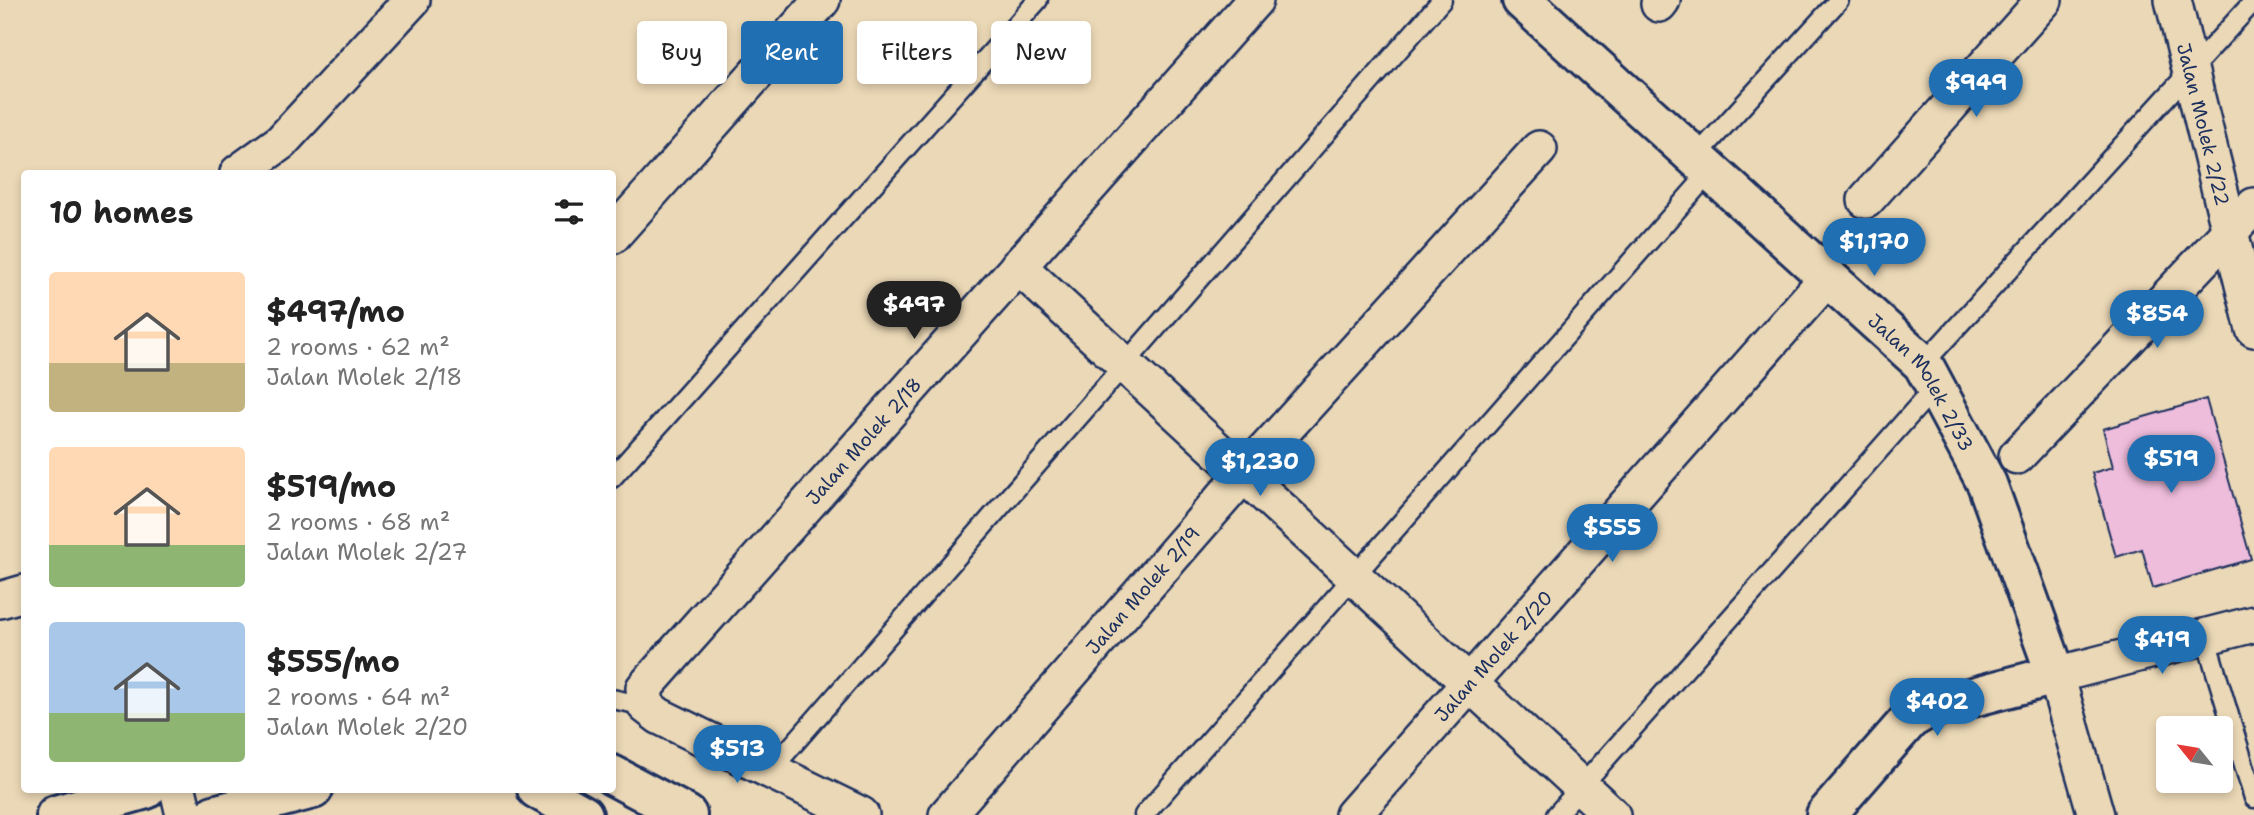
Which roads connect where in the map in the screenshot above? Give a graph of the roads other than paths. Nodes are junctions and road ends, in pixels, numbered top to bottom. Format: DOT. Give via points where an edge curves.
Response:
graph roads {
  1 [pos="412,0"];
  2 [pos="822,0"];
  3 [pos="1038,0"];
  4 [pos="1255,0"];
  5 [pos="1442,0"];
  6 [pos="1522,0"];
  7 [pos="1839,0"];
  8 [pos="2044,0"];
  9 [pos="2174,0"];
  10 [pos="2254,1"];
  11 [pos="2190,71"];
  12 [pos="1539,149"];
  13 [pos="1701,166"];
  14 [pos="242,170"];
  15 [pos="1866,200"];
  16 [pos="2254,206"];
  17 [pos="616,232"];
  18 [pos="2231,233"];
  19 [pos="1018,266"];
  20 [pos="1829,276"];
  21 [pos="2254,329"];
  22 [pos="1124,366"];
  23 [pos="1929,376"];
  24 [pos="2017,456"];
  25 [pos="616,474"];
  26 [pos="1242,476"];
  27 [pos="1353,577"];
  28 [pos="21,594"];
  29 [pos="0,600"];
  30 [pos="2254,624"];
  31 [pos="2205,636"];
  32 [pos="2056,675"];
  33 [pos="1469,684"];
  34 [pos="616,700"];
  35 [pos="646,706"];
  36 [pos="771,770"];
  37 [pos="616,777"];
  38 [pos="1582,788"];
  39 [pos="132,793"];
  40 [pos="179,793"];
  41 [pos="298,793"];
  42 [pos="544,793"];
  43 [pos="2254,798"];
  44 [pos="56,815"];
  45 [pos="184,815"];
  46 [pos="214,815"];
  47 [pos="583,815"];
  48 [pos="687,815"];
  49 [pos="861,815"];
  50 [pos="947,815"];
  51 [pos="1144,815"];
  52 [pos="1353,815"];
  53 [pos="1556,815"];
  54 [pos="1612,815"];
  55 [pos="1826,815"];
  56 [pos="2096,815"];
  1 -- 14 [label="street" via="281,142"];
  2 -- 17 [label="street"];
  3 -- 25 [label="lane"];
  4 -- 19 [label="street, Jalan Molek 2/18"];
  5 -- 22 [label="lane"];
  6 -- 13 [label="street, Jalan Molek 2/33"];
  7 -- 13 [label="lane"];
  8 -- 15 [label="street"];
  9 -- 11 [label="street, Jalan Molek 2/22"];
  10 -- 11 [label="lane"];
  11 -- 18 [label="street, Jalan Molek 2/22"];
  11 -- 23 [label="lane"];
  12 -- 26 [label="street, Jalan Molek 2/19"];
  13 -- 20 [label="street, Jalan Molek 2/33"];
  13 -- 27 [label="lane"];
  16 -- 18 [label="street"];
  18 -- 21 [label="street, Jalan Molek 2/22"];
  18 -- 24 [label="street"];
  19 -- 22 [label="street"];
  19 -- 35 [label="street, Jalan Molek 2/18" via="649,681 644,688"];
  20 -- 23 [label="street, Jalan Molek 2/33"];
  20 -- 33 [label="street, Jalan Molek 2/20"];
  22 -- 26 [label="street"];
  22 -- 36 [label="lane"];
  23 -- 32 [label="street, Jalan Molek 2/33" via="1987,484"];
  23 -- 38 [label="lane"];
  26 -- 27 [label="street"];
  26 -- 50 [label="street, Jalan Molek 2/19"];
  27 -- 33 [label="street"];
  27 -- 51 [label="lane"];
  28 -- 29 [label="street"];
  30 -- 31 [label="street"];
  31 -- 32 [label="street"];
  31 -- 43 [label="lane"];
  32 -- 55 [label="street" via="1918,714"];
  32 -- 56 [label="street, Jalan Molek 2/33"];
  33 -- 38 [label="street"];
  33 -- 52 [label="street, Jalan Molek 2/20"];
  34 -- 35 [label="lane"];
  35 -- 36 [label="street"];
  36 -- 49 [label="street"];
  37 -- 48 [label="street"];
  38 -- 53 [label="lane"];
  38 -- 54 [label="street"];
  39 -- 44 [label="street"];
  40 -- 45 [label="street"];
  41 -- 46 [label="street"];
  42 -- 47 [label="street"];
}
